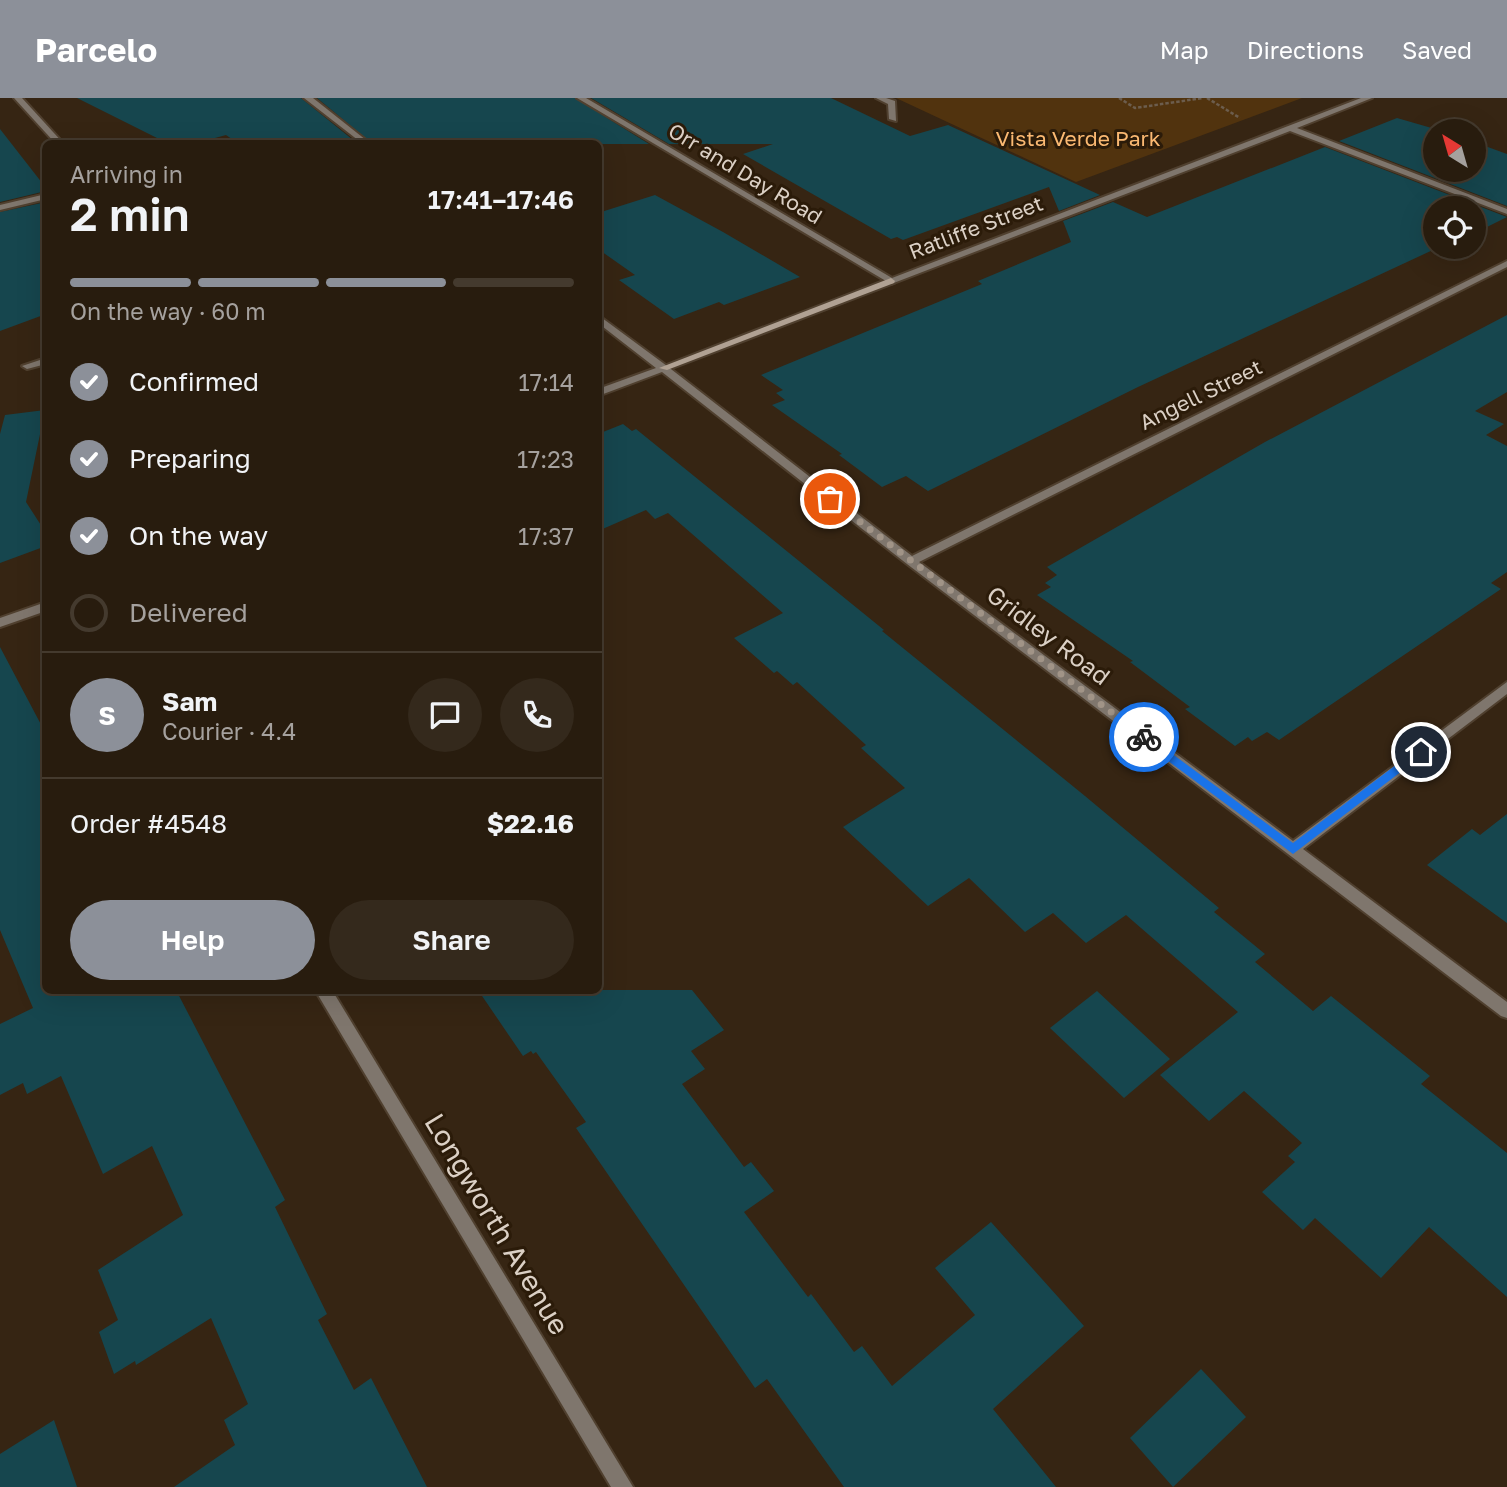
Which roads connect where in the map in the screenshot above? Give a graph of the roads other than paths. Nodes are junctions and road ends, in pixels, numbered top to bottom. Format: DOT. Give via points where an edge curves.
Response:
graph roads {
  1 [pos="18,98"];
  2 [pos="308,98"];
  3 [pos="581,98"];
  4 [pos="880,98"];
  5 [pos="1368,98"];
  6 [pos="892,120"];
  7 [pos="1290,128"];
  8 [pos="57,140"];
  9 [pos="363,140"];
  10 [pos="42,197"];
  11 [pos="0,208"];
  12 [pos="1507,212"];
  13 [pos="1507,264"];
  14 [pos="891,281"];
  15 [pos="602,321"];
  16 [pos="42,361"];
  17 [pos="27,366"];
  18 [pos="664,368"];
  19 [pos="602,391"];
  20 [pos="911,561"];
  21 [pos="42,608"];
  22 [pos="0,624"];
  23 [pos="1507,687"];
  24 [pos="1293,849"];
  25 [pos="325,994"];
  26 [pos="1507,1011"];
  27 [pos="623,1487"];
  1 -- 8 [label="street"];
  2 -- 9 [label="street"];
  3 -- 14 [label="street, Orr and Day Road"];
  4 -- 6 [label="street" via="892,103"];
  5 -- 7 [label="street, Ratliffe Street"];
  7 -- 12 [label="street"];
  7 -- 14 [label="street, Ratliffe Street"];
  10 -- 11 [label="street"];
  13 -- 20 [label="street, Angell Street"];
  14 -- 18 [label="street, Ratliffe Street"];
  15 -- 18 [label="street, Gridley Road"];
  16 -- 17 [label="street"];
  18 -- 19 [label="street, Ratliffe Street"];
  18 -- 20 [label="street, Gridley Road"];
  20 -- 24 [label="street, Gridley Road"];
  21 -- 22 [label="street"];
  23 -- 24 [label="street"];
  24 -- 26 [label="street, Gridley Road"];
  25 -- 27 [label="street, Longworth Avenue"];
}
